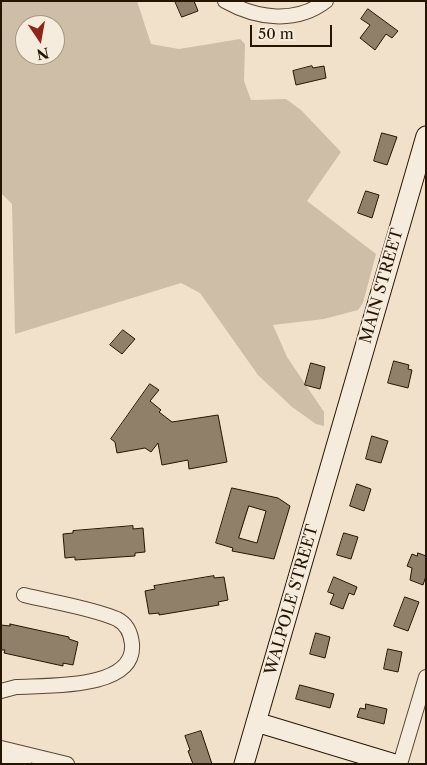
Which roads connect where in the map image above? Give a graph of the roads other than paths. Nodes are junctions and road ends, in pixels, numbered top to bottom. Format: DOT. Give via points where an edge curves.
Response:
graph roads {
  1 [pos="225,1"];
  2 [pos="326,1"];
  3 [pos="426,136"];
  4 [pos="339,436"];
  5 [pos="24,595"];
  6 [pos="426,678"];
  7 [pos="1,691"];
  8 [pos="256,722"];
  9 [pos="1,748"];
  10 [pos="1,758"];
  11 [pos="24,764"];
  12 [pos="67,764"];
  13 [pos="244,764"];
  14 [pos="395,764"];
  15 [pos="400,764"];
  1 -- 2 [label="street" via="256,15 286,16 305,15"];
  3 -- 4 [label="main road, MAIN STREET"];
  4 -- 8 [label="main road, WALPOLE STREET"];
  5 -- 7 [label="street" via="118,620 129,632 131,657 122,670 106,678"];
  6 -- 15 [label="street"];
  8 -- 13 [label="main road, WALPOLE STREET"];
  8 -- 14 [label="main road"];
  9 -- 12 [label="street"];
  10 -- 11 [label="street"];
}
